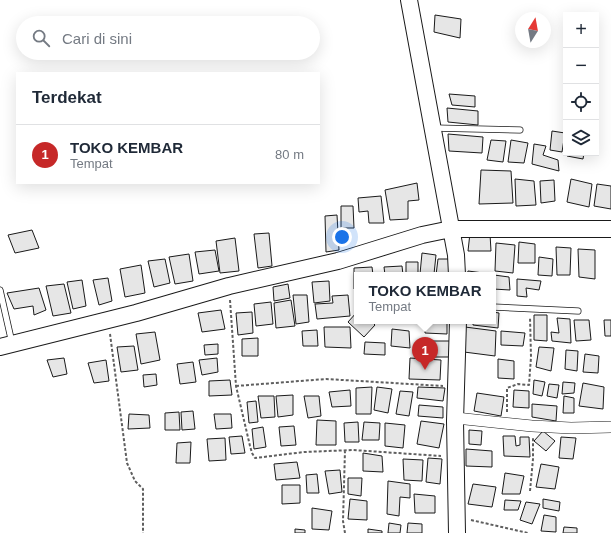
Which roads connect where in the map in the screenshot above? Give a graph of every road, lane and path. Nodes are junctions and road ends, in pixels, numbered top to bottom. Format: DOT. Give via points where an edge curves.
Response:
graph roads {
  1 [pos="409,0"];
  2 [pos="432,128"];
  3 [pos="520,130"];
  4 [pos="451,229"];
  5 [pos="611,229"];
  6 [pos="457,272"];
  7 [pos="229,286"];
  8 [pos="0,290"];
  9 [pos="496,306"];
  10 [pos="531,308"];
  11 [pos="578,311"];
  12 [pos="108,319"];
  13 [pos="458,324"];
  14 [pos="6,345"];
  15 [pos="236,386"];
  16 [pos="456,386"];
  17 [pos="456,418"];
  18 [pos="505,423"];
  19 [pos="532,426"];
  20 [pos="611,428"];
  21 [pos="345,450"];
  22 [pos="456,457"];
  23 [pos="530,491"];
  24 [pos="457,525"];
  25 [pos="143,533"];
  26 [pos="344,533"];
  27 [pos="528,533"];
  1 -- 2 [label="street"];
  2 -- 3 [label="lane"];
  2 -- 4 [label="street"];
  4 -- 5 [label="street"];
  4 -- 6 [label="street"];
  4 -- 7 [label="street" via="422,235 338,261"];
  7 -- 12 [label="street"];
  7 -- 15 [label="path"];
  8 -- 14 [label="lane"];
  9 -- 10 [label="lane"];
  10 -- 11 [label="lane"];
  10 -- 18 [label="path" via="529,385 518,384 507,388"];
  12 -- 14 [label="street"];
  12 -- 25 [label="path" via="127,463 135,481 143,489"];
  13 -- 16 [label="street"];
  15 -- 16 [label="path" via="326,379"];
  15 -- 21 [label="path" via="255,458"];
  16 -- 17 [label="street"];
  17 -- 18 [label="street"];
  17 -- 22 [label="street"];
  18 -- 19 [label="street"];
  19 -- 20 [label="street"];
  19 -- 23 [label="path" via="533,460"];
  21 -- 22 [label="path"];
  21 -- 26 [label="path"];
  22 -- 24 [label="street"];
  24 -- 27 [label="path"];
}
